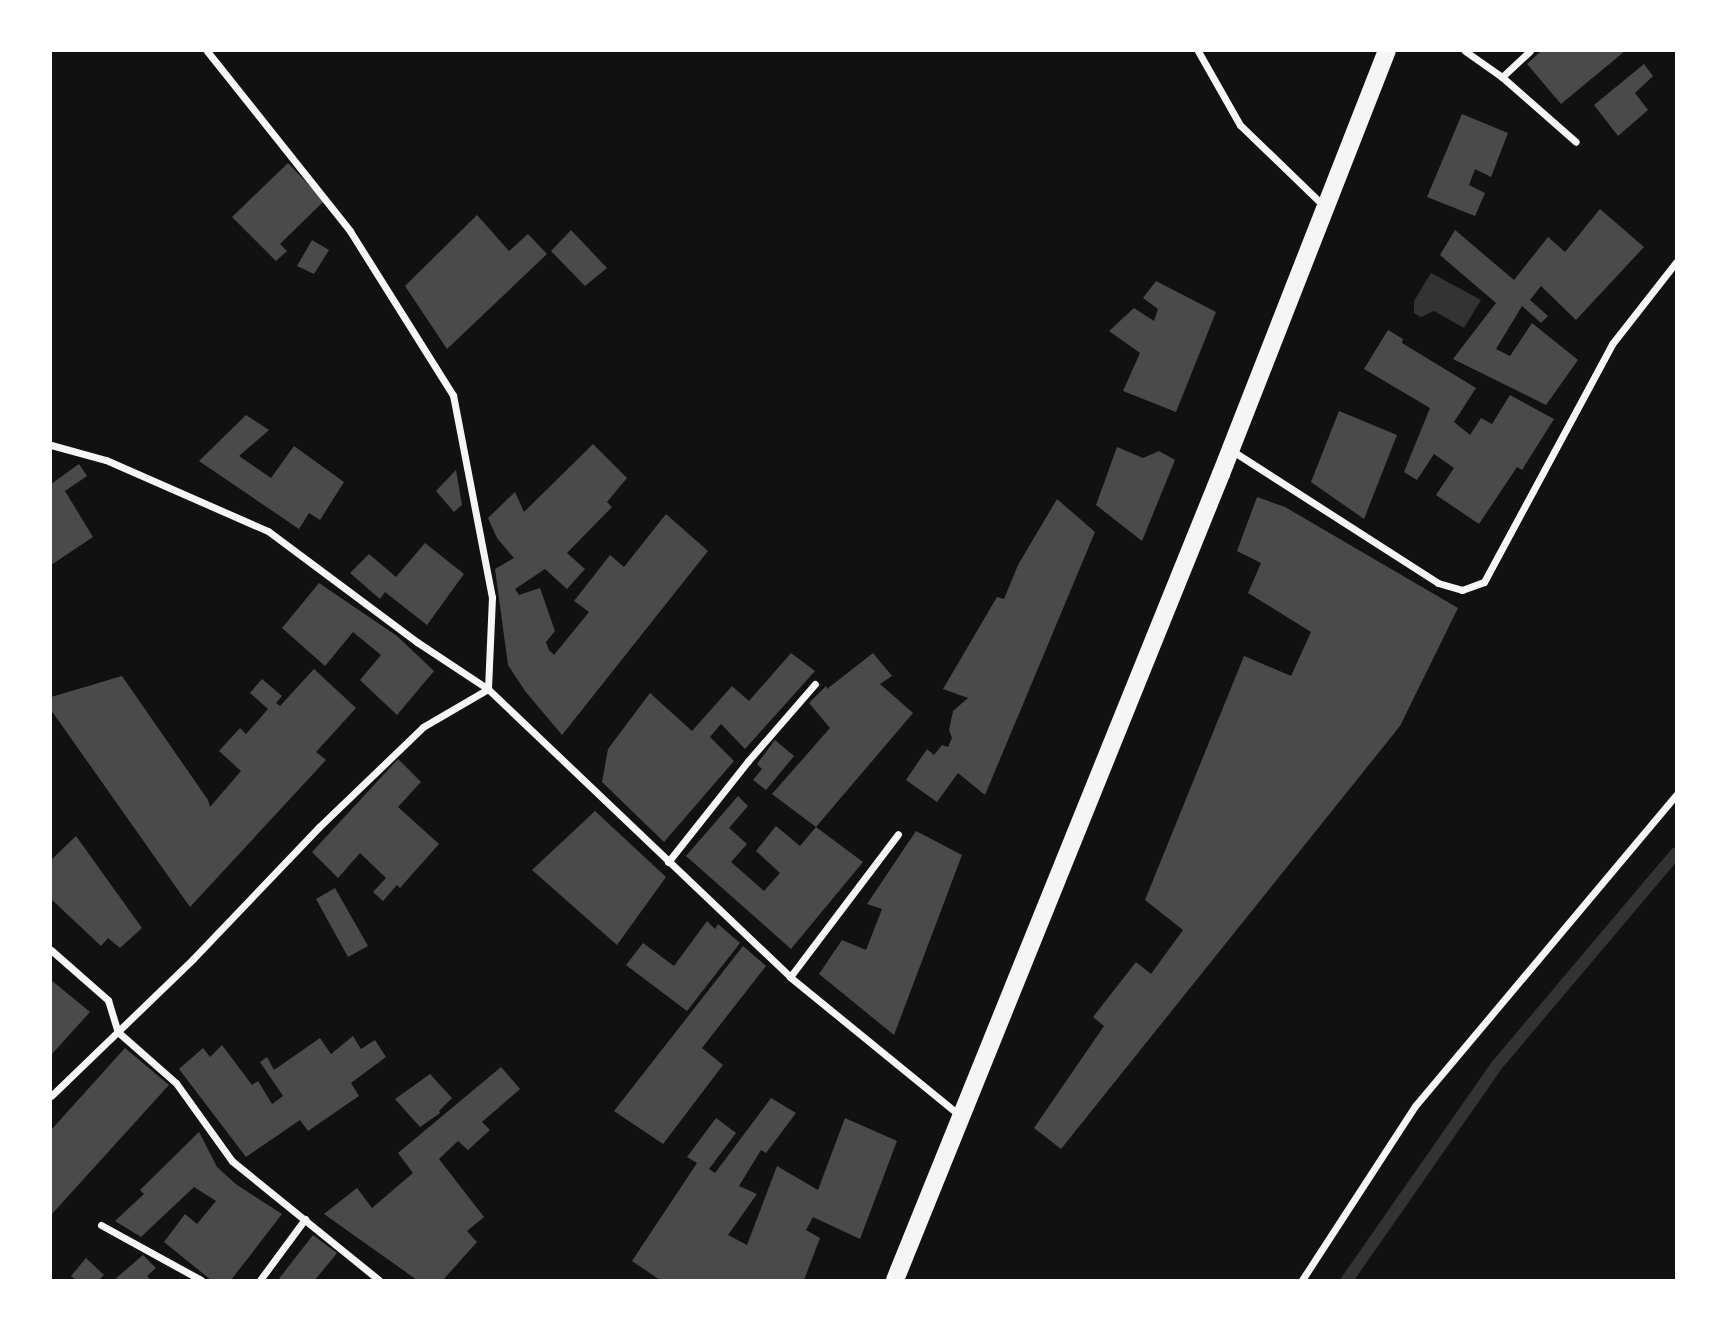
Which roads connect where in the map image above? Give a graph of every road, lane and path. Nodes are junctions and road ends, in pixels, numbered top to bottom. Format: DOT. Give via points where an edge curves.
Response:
graph roads {
  1 [pos="207,51"];
  2 [pos="1199,51"];
  3 [pos="1387,51"];
  4 [pos="1465,51"];
  5 [pos="1530,51"];
  6 [pos="1502,77"];
  7 [pos="1576,142"];
  8 [pos="1324,206"];
  9 [pos="1676,262"];
  10 [pos="51,445"];
  11 [pos="1230,449"];
  12 [pos="815,684"];
  13 [pos="488,689"];
  14 [pos="1676,795"];
  15 [pos="898,834"];
  16 [pos="668,862"];
  17 [pos="51,950"];
  18 [pos="790,977"];
  19 [pos="118,1032"];
  20 [pos="51,1096"];
  21 [pos="959,1115"];
  22 [pos="305,1219"];
  23 [pos="101,1225"];
  24 [pos="201,1280"];
  25 [pos="260,1280"];
  26 [pos="379,1280"];
  27 [pos="895,1280"];
  28 [pos="1302,1280"];
  1 -- 13 [label="street" via="349,231 453,395 492,597"];
  2 -- 8 [label="street" via="1240,125"];
  3 -- 8 [label="main road"];
  4 -- 6 [label="street"];
  5 -- 6 [label="street"];
  6 -- 7 [label="street"];
  8 -- 11 [label="main road"];
  9 -- 11 [label="street" via="1612,344 1483,582 1462,590 1438,583"];
  10 -- 13 [label="street" via="107,460 268,531"];
  11 -- 21 [label="main road"];
  12 -- 16 [label="street"];
  13 -- 16 [label="street"];
  13 -- 19 [label="street" via="424,727"];
  14 -- 28 [label="street" via="1415,1105"];
  15 -- 18 [label="street"];
  16 -- 18 [label="street"];
  17 -- 19 [label="street" via="108,1000"];
  18 -- 21 [label="street"];
  19 -- 20 [label="street"];
  19 -- 22 [label="street" via="176,1083 232,1161"];
  21 -- 27 [label="main road"];
  22 -- 25 [label="street"];
  22 -- 26 [label="street"];
  23 -- 24 [label="street"];
}
